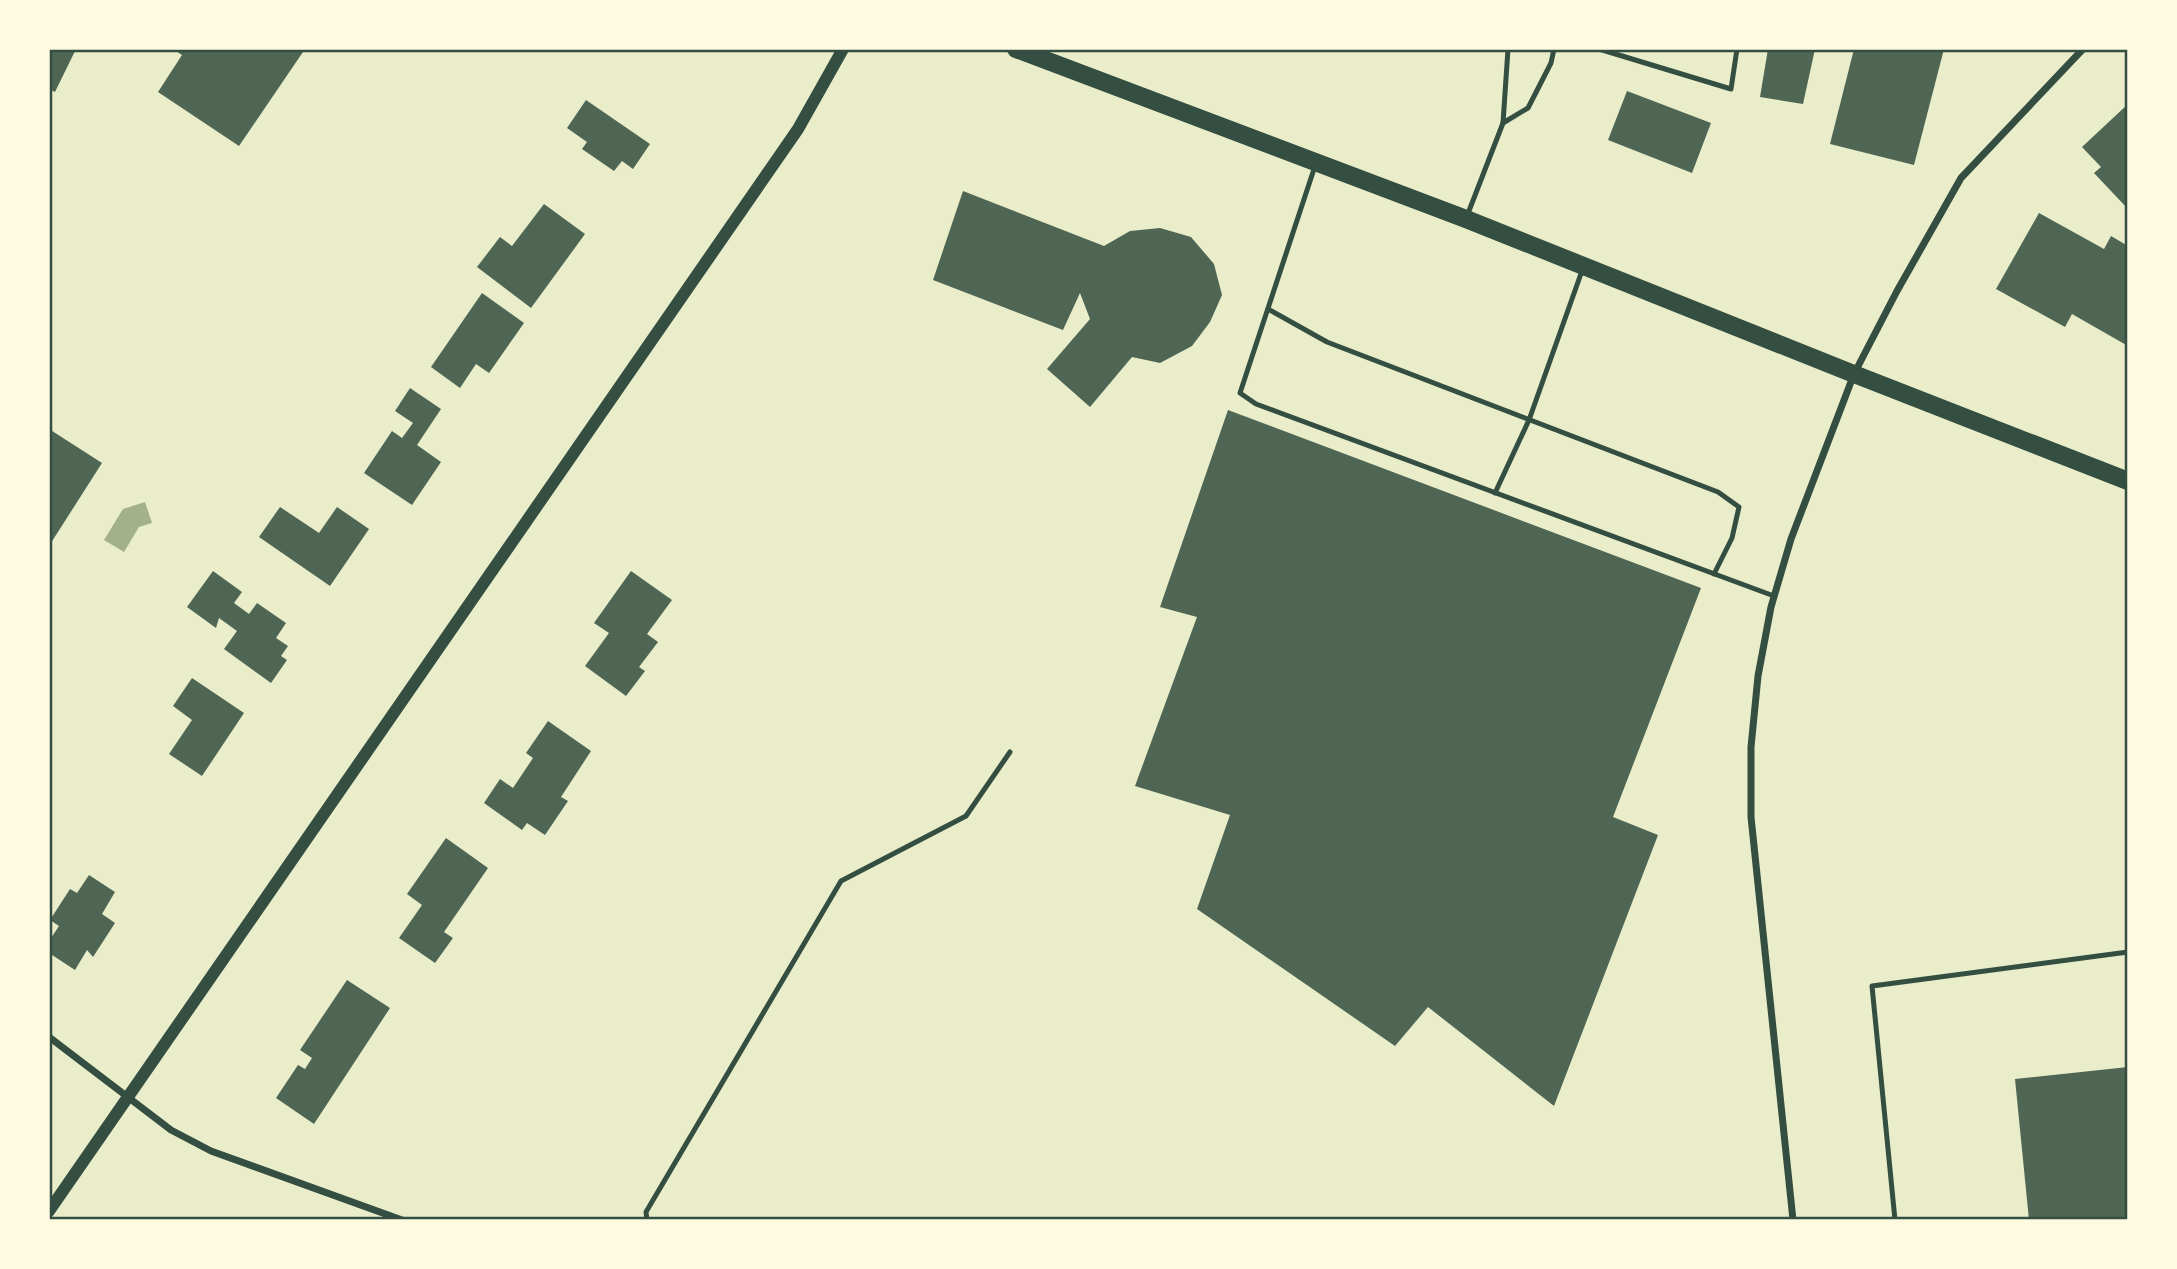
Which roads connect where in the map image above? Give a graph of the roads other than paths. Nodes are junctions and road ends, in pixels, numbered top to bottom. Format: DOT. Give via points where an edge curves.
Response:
graph roads {
  1 [pos="843,49"];
  2 [pos="1016,49"];
  3 [pos="1508,49"];
  4 [pos="1554,49"];
  5 [pos="1599,49"];
  6 [pos="1737,49"];
  7 [pos="2083,49"];
  8 [pos="1503,123"];
  9 [pos="1316,163"];
  10 [pos="1466,219"];
  11 [pos="1584,266"];
  12 [pos="1268,309"];
  13 [pos="1854,374"];
  14 [pos="1529,420"];
  15 [pos="2128,481"];
  16 [pos="1495,493"];
  17 [pos="1714,574"];
  18 [pos="1774,596"];
  19 [pos="1010,752"];
  20 [pos="2128,953"];
  21 [pos="49,1037"];
  22 [pos="127,1097"];
  23 [pos="49,1211"];
  24 [pos="402,1220"];
  25 [pos="647,1220"];
  26 [pos="1793,1220"];
  27 [pos="1895,1220"];
  1 -- 22 [label="street" via="798,129"];
  2 -- 9 [label="main road"];
  3 -- 8 [label="lane"];
  4 -- 8 [label="lane" via="1528,108"];
  5 -- 6 [label="lane" via="1731,89"];
  7 -- 13 [label="street" via="1961,178"];
  8 -- 10 [label="lane"];
  9 -- 10 [label="main road"];
  9 -- 12 [label="lane"];
  10 -- 11 [label="main road"];
  11 -- 13 [label="main road"];
  11 -- 14 [label="lane"];
  12 -- 14 [label="lane" via="1327,342"];
  12 -- 16 [label="lane" via="1240,393 1256,404"];
  13 -- 15 [label="main road"];
  13 -- 18 [label="street"];
  14 -- 16 [label="lane"];
  14 -- 17 [label="lane" via="1718,492 1739,507 1732,538"];
  16 -- 17 [label="lane"];
  17 -- 18 [label="lane"];
  18 -- 26 [label="street" via="1758,676 1751,817"];
  19 -- 25 [label="lane" via="966,816 841,881 646,1212"];
  20 -- 27 [label="lane" via="1872,986"];
  21 -- 22 [label="street"];
  22 -- 23 [label="street"];
  22 -- 24 [label="street" via="171,1130 211,1151"];
}
